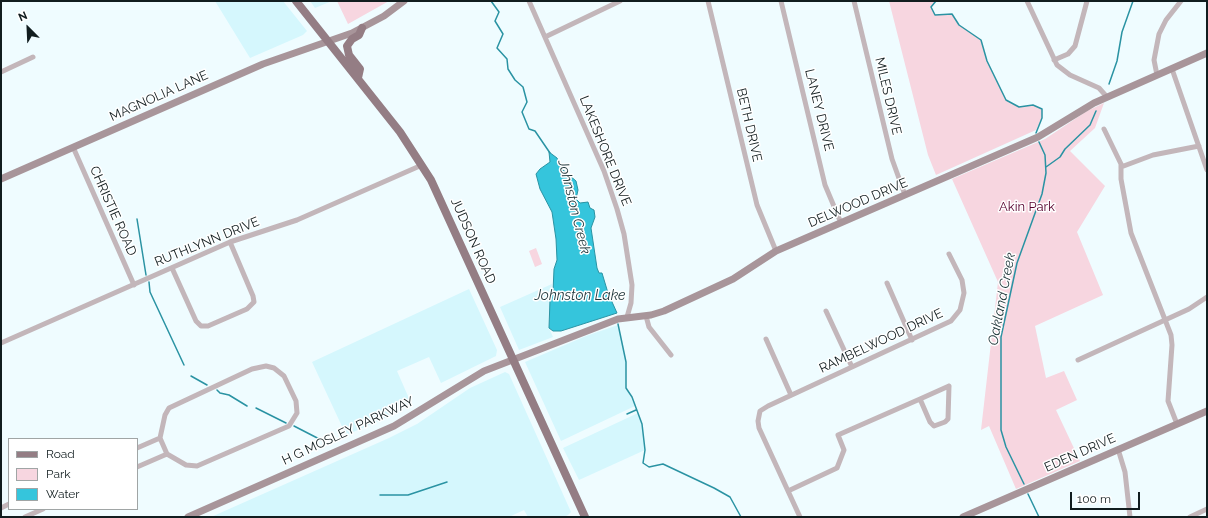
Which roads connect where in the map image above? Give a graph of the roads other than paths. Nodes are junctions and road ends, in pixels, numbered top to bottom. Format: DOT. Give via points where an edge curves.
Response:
graph roads {
  1 [pos="296,1"];
  2 [pos="404,1"];
  3 [pos="529,1"];
  4 [pos="620,1"];
  5 [pos="708,1"];
  6 [pos="781,1"];
  7 [pos="854,1"];
  8 [pos="1027,1"];
  9 [pos="1087,1"];
  10 [pos="1180,1"];
  11 [pos="362,28"];
  12 [pos="545,37"];
  13 [pos="329,42"];
  14 [pos="1207,54"];
  15 [pos="33,57"];
  16 [pos="1054,60"];
  17 [pos="1172,69"];
  18 [pos="1,72"];
  19 [pos="1157,75"];
  20 [pos="358,78"];
  21 [pos="1107,97"];
  22 [pos="1104,129"];
  23 [pos="1199,146"];
  24 [pos="73,147"];
  25 [pos="422,165"];
  26 [pos="1121,167"];
  27 [pos="1207,170"];
  28 [pos="2,177"];
  29 [pos="905,196"];
  30 [pos="840,223"];
  31 [pos="230,242"];
  32 [pos="776,251"];
  33 [pos="949,254"];
  34 [pos="172,268"];
  35 [pos="887,283"];
  36 [pos="134,285"];
  37 [pos="1207,297"];
  38 [pos="826,312"];
  39 [pos="646,316"];
  40 [pos="627,317"];
  41 [pos="1166,320"];
  42 [pos="766,339"];
  43 [pos="912,340"];
  44 [pos="1,343"];
  45 [pos="671,355"];
  46 [pos="513,359"];
  47 [pos="1078,360"];
  48 [pos="852,367"];
  49 [pos="791,395"];
  50 [pos="920,399"];
  51 [pos="1207,411"];
  52 [pos="1177,424"];
  53 [pos="160,438"];
  54 [pos="138,448"];
  55 [pos="1118,450"];
  56 [pos="167,454"];
  57 [pos="138,467"];
  58 [pos="788,492"];
  59 [pos="1207,509"];
  60 [pos="41,510"];
  61 [pos="582,516"];
  62 [pos="25,517"];
  63 [pos="188,517"];
  64 [pos="800,517"];
  65 [pos="963,517"];
  66 [pos="1130,517"];
  67 [pos="1190,517"];
  1 -- 13 [label="main road, JUDSON ROAD"];
  2 -- 11 [label="street, MAGNOLIA LANE"];
  3 -- 12 [label="street, LAKESHORE DRIVE"];
  4 -- 12 [label="street"];
  5 -- 32 [label="street, BETH DRIVE" via="757,206"];
  6 -- 30 [label="street, LANEY DRIVE" via="825,185"];
  7 -- 29 [label="street, MILES DRIVE" via="892,159"];
  8 -- 16 [label="street"];
  9 -- 16 [label="street" via="1075,46 1070,53"];
  10 -- 19 [label="street" via="1159,34 1154,60"];
  11 -- 13 [label="street, MAGNOLIA LANE"];
  11 -- 20 [label="main road" via="359,35 347,46 349,55 360,69"];
  12 -- 40 [label="street, LAKESHORE DRIVE" via="601,165 618,213 632,285"];
  13 -- 20 [label="main road, JUDSON ROAD"];
  13 -- 24 [label="street, MAGNOLIA LANE" via="262,64"];
  14 -- 17 [label="street, DELWOOD DRIVE"];
  15 -- 18 [label="street"];
  16 -- 21 [label="street" via="1067,74 1099,88"];
  17 -- 19 [label="street, DELWOOD DRIVE"];
  17 -- 23 [label="street"];
  19 -- 21 [label="street, DELWOOD DRIVE"];
  20 -- 25 [label="main road, JUDSON ROAD"];
  21 -- 29 [label="street, DELWOOD DRIVE" via="1038,137"];
  22 -- 26 [label="street"];
  23 -- 26 [label="street" via="1153,155"];
  23 -- 27 [label="street"];
  24 -- 28 [label="street, MAGNOLIA LANE"];
  24 -- 36 [label="street, CHRISTIE ROAD"];
  25 -- 31 [label="street, RUTHLYNN DRIVE" via="297,220"];
  25 -- 46 [label="main road, JUDSON ROAD" via="441,200"];
  26 -- 41 [label="street" via="1131,233"];
  29 -- 30 [label="street, DELWOOD DRIVE"];
  30 -- 32 [label="street, DELWOOD DRIVE"];
  31 -- 34 [label="street, RUTHLYNN DRIVE"];
  31 -- 34 [label="street" via="254,298 252,306 208,326 200,326 196,321"];
  32 -- 39 [label="street, DELWOOD DRIVE" via="724,284 664,311"];
  33 -- 43 [label="street, RAMBELWOOD DRIVE" via="963,284 962,306 948,323"];
  34 -- 36 [label="street, RUTHLYNN DRIVE"];
  35 -- 43 [label="street"];
  36 -- 44 [label="street, RUTHLYNN DRIVE"];
  37 -- 41 [label="street"];
  38 -- 48 [label="street"];
  39 -- 40 [label="street, DELWOOD DRIVE"];
  39 -- 45 [label="street" via="649,328"];
  40 -- 46 [label="street, DELWOOD DRIVE"];
  41 -- 47 [label="street"];
  41 -- 52 [label="street" via="1172,343 1168,401"];
  42 -- 49 [label="street"];
  43 -- 48 [label="street, RAMBELWOOD DRIVE"];
  46 -- 61 [label="main road, JUDSON ROAD"];
  46 -- 63 [label="street, H G MOSLEY PARKWAY" via="470,378 394,426"];
  48 -- 49 [label="street, RAMBELWOOD DRIVE"];
  49 -- 58 [label="street, RAMBELWOOD DRIVE" via="764,408 758,418 759,428"];
  50 -- 50 [label="street" via="932,425 937,426 947,421 949,386"];
  50 -- 58 [label="street" via="838,435 844,450 837,468"];
  51 -- 52 [label="street, EDEN DRIVE"];
  52 -- 55 [label="street, EDEN DRIVE"];
  53 -- 54 [label="street"];
  53 -- 56 [label="street"];
  53 -- 56 [label="street" via="165,413 171,407 256,368 274,368 284,376 297,402 295,419 288,427 197,466 186,465"];
  55 -- 65 [label="street, EDEN DRIVE"];
  55 -- 66 [label="street" via="1126,472"];
  56 -- 57 [label="street"];
  58 -- 64 [label="street"];
  59 -- 67 [label="street"];
  60 -- 62 [label="street"];
}
